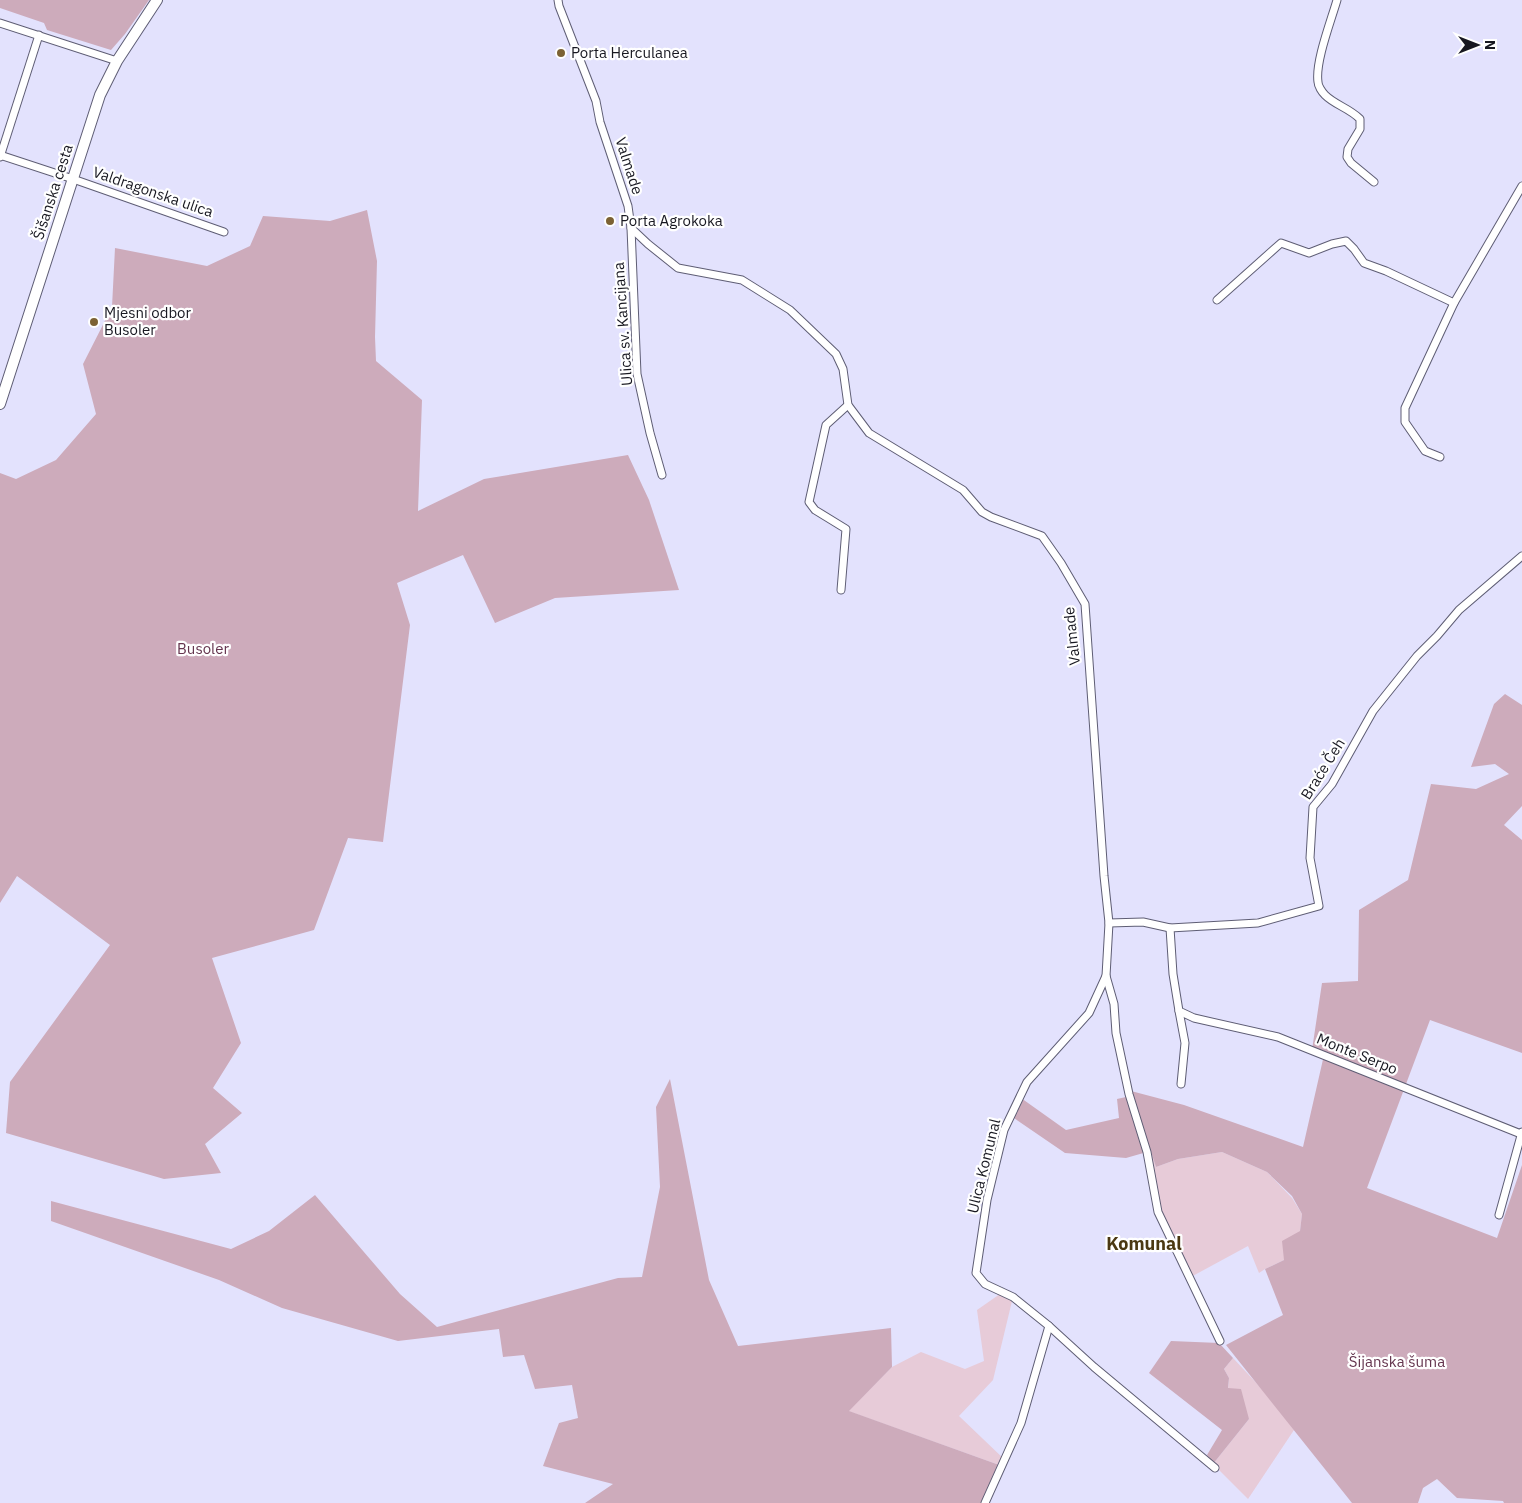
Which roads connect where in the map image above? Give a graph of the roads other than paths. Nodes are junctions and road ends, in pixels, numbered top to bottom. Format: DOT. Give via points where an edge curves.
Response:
graph roads {
  1 [pos="157,0"];
  2 [pos="558,0"];
  3 [pos="1337,0"];
  4 [pos="0,23"];
  5 [pos="39,35"];
  6 [pos="117,61"];
  7 [pos="0,156"];
  8 [pos="73,179"];
  9 [pos="1374,182"];
  10 [pos="1522,186"];
  11 [pos="631,228"];
  12 [pos="224,232"];
  13 [pos="1216,300"];
  14 [pos="1454,303"];
  15 [pos="0,404"];
  16 [pos="848,405"];
  17 [pos="1440,457"];
  18 [pos="662,475"];
  19 [pos="1522,556"];
  20 [pos="841,590"];
  21 [pos="1108,923"];
  22 [pos="1170,928"];
  23 [pos="1106,976"];
  24 [pos="1179,1011"];
  25 [pos="1181,1084"];
  26 [pos="1522,1133"];
  27 [pos="1499,1215"];
  28 [pos="1049,1326"];
  29 [pos="1220,1341"];
  30 [pos="1215,1468"];
  31 [pos="985,1503"];
  1 -- 6 [label="main road, Šišanska cesta"];
  2 -- 11 [label="street, Valmade" via="596,101 628,206"];
  3 -- 9 [label="street" via="1319,62 1318,85 1325,96 1360,119 1360,129 1347,157"];
  4 -- 5 [label="street"];
  5 -- 6 [label="street"];
  5 -- 7 [label="street"];
  6 -- 8 [label="main road, Šišanska cesta" via="100,94"];
  7 -- 8 [label="street, Valdragonska ulica"];
  8 -- 12 [label="street, Valdragonska ulica"];
  8 -- 15 [label="main road, Šišanska cesta"];
  10 -- 14 [label="street"];
  11 -- 16 [label="street, Valmade" via="678,268 742,280 790,310 836,354"];
  11 -- 18 [label="street, Ulica sv. Kancijana" via="637,374"];
  13 -- 14 [label="street" via="1281,243 1309,253 1346,241 1364,263"];
  14 -- 17 [label="street" via="1404,408 1405,422 1425,450"];
  16 -- 20 [label="street" via="826,425 809,502 815,510 846,529"];
  16 -- 21 [label="street, Valmade" via="869,433 964,490 982,512 1042,536 1085,604"];
  19 -- 22 [label="street, Braće Čeh" via="1459,610 1417,656 1373,711 1332,784 1313,807 1310,858 1319,906 1258,923"];
  21 -- 22 [label="street, Braće Čeh" via="1143,922"];
  21 -- 23 [label="street, Ulica Komunal"];
  22 -- 24 [label="street"];
  23 -- 28 [label="street, Ulica Komunal" via="1089,1013 1027,1082 1004,1130 987,1200 976,1273 985,1284 1013,1297"];
  23 -- 29 [label="street, Ulica Komunal" via="1158,1212"];
  24 -- 25 [label="street" via="1185,1043"];
  24 -- 26 [label="street, Monte Serpo" via="1194,1018 1278,1037"];
  26 -- 27 [label="street"];
  28 -- 30 [label="street, Ulica Komunal"];
  28 -- 31 [label="street" via="1021,1423"];
}
